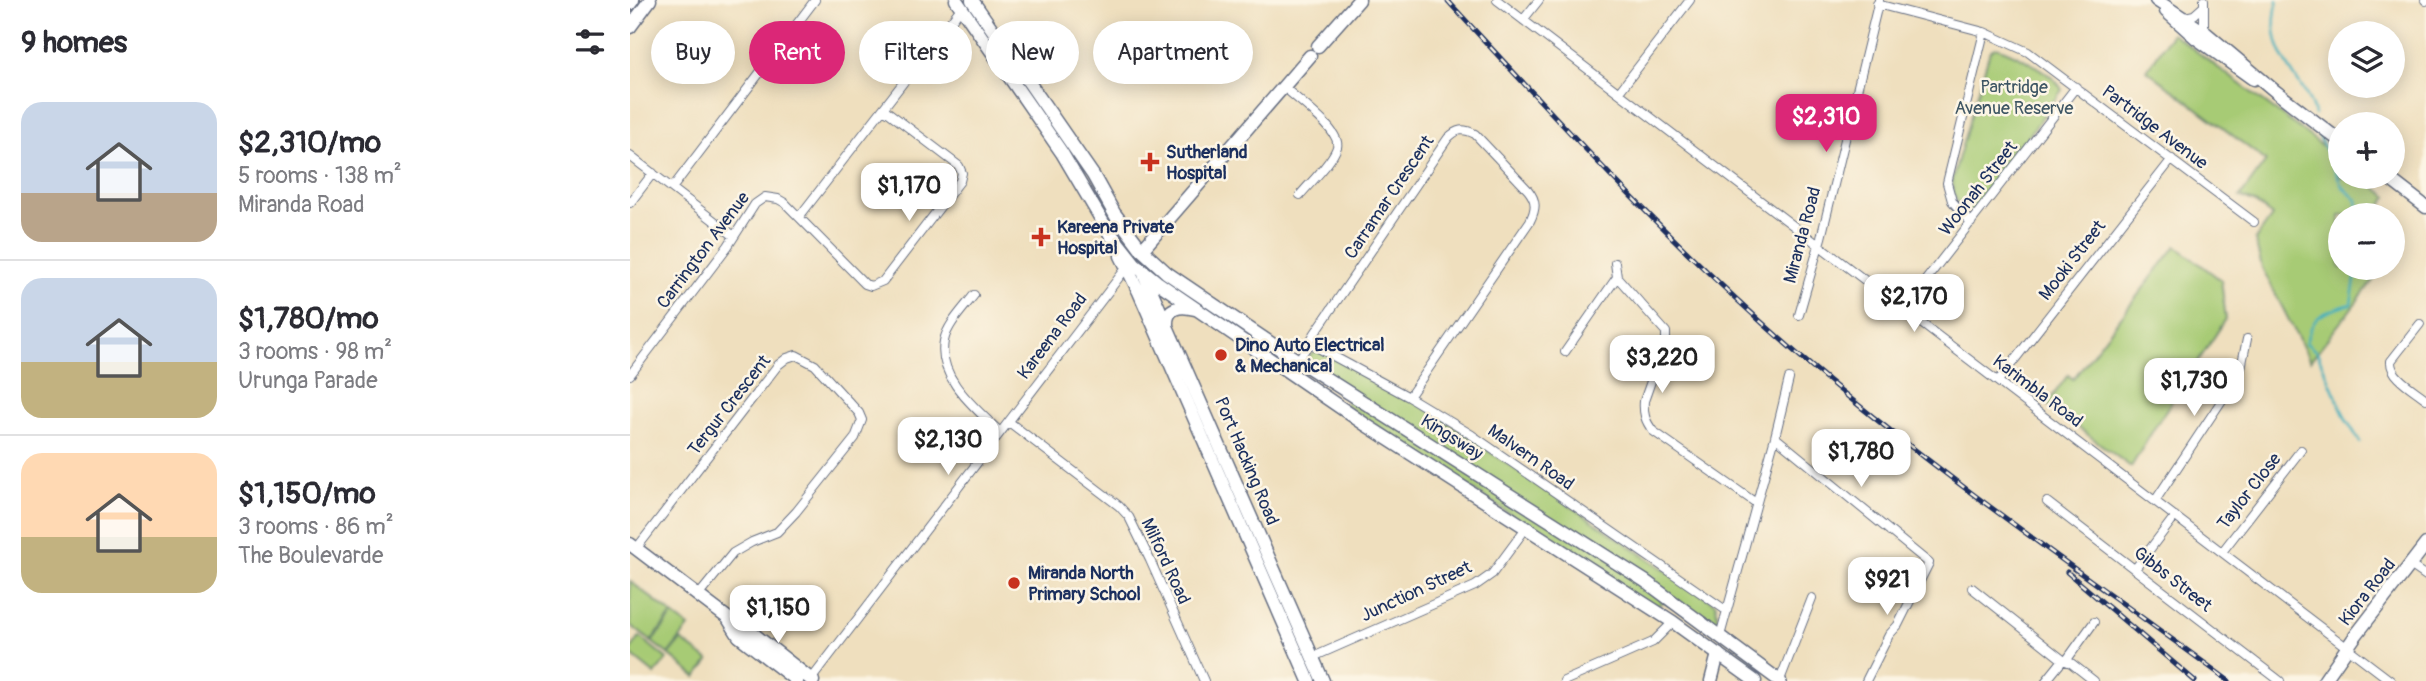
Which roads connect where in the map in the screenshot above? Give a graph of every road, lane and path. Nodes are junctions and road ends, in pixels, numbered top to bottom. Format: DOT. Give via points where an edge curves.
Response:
graph roads {
  1 [pos="650,0"];
  2 [pos="815,0"];
  3 [pos="1359,0"];
  4 [pos="1497,0"];
  5 [pos="1538,0"];
  6 [pos="1690,0"];
  7 [pos="2156,0"];
  8 [pos="964,2"];
  9 [pos="1878,2"];
  10 [pos="2204,3"];
  11 [pos="2185,17"];
  12 [pos="1523,20"];
  13 [pos="630,26"];
  14 [pos="1984,32"];
  15 [pos="2207,34"];
  16 [pos="1283,87"];
  17 [pos="2076,87"];
  18 [pos="1619,92"];
  19 [pos="2275,92"];
  20 [pos="884,109"];
  21 [pos="2328,131"];
  22 [pos="630,156"];
  23 [pos="2172,159"];
  24 [pos="653,173"];
  25 [pos="673,187"];
  26 [pos="2403,189"];
  27 [pos="1300,195"];
  28 [pos="630,203"];
  29 [pos="2426,207"];
  30 [pos="799,216"];
  31 [pos="2254,222"];
  32 [pos="1971,223"];
  33 [pos="734,236"];
  34 [pos="1819,244"];
  35 [pos="1134,259"];
  36 [pos="1615,263"];
  37 [pos="1143,271"];
  38 [pos="1617,277"];
  39 [pos="974,295"];
  40 [pos="1905,308"];
  41 [pos="1201,312"];
  42 [pos="1799,315"];
  43 [pos="2420,324"];
  44 [pos="1167,325"];
  45 [pos="2247,340"];
  46 [pos="1310,343"];
  47 [pos="1565,352"];
  48 [pos="1298,361"];
  49 [pos="1290,374"];
  50 [pos="630,375"];
  51 [pos="1788,379"];
  52 [pos="1998,381"];
  53 [pos="1409,397"];
  54 [pos="2426,399"];
  55 [pos="1009,422"];
  56 [pos="1000,432"];
  57 [pos="1775,437"];
  58 [pos="2301,450"];
  59 [pos="2155,501"];
  60 [pos="2047,502"];
  61 [pos="1756,503"];
  62 [pos="2175,516"];
  63 [pos="1526,528"];
  64 [pos="2426,544"];
  65 [pos="633,546"];
  66 [pos="2222,552"];
  67 [pos="2410,565"];
  68 [pos="2135,569"];
  69 [pos="2426,576"];
  70 [pos="1972,588"];
  71 [pos="698,596"];
  72 [pos="1812,598"];
  73 [pos="1727,611"];
  74 [pos="729,620"];
  75 [pos="1673,622"];
  76 [pos="2094,622"];
  77 [pos="1720,636"];
  78 [pos="2347,647"];
  79 [pos="1718,654"];
  80 [pos="1307,660"];
  81 [pos="2065,660"];
  82 [pos="2337,660"];
  83 [pos="811,680"];
  84 [pos="797,681"];
  85 [pos="1204,681"];
  86 [pos="1309,681"];
  87 [pos="1323,681"];
  88 [pos="1564,681"];
  89 [pos="1711,681"];
  90 [pos="1755,681"];
  91 [pos="1780,681"];
  92 [pos="1866,681"];
  93 [pos="2046,681"];
  94 [pos="2094,681"];
  95 [pos="2280,681"];
  96 [pos="2318,681"];
  97 [pos="2324,681"];
  98 [pos="2391,681"];
  1 -- 13 [label="main road"];
  2 -- 25 [label="street"];
  3 -- 16 [label="main road, Kareena Road"];
  4 -- 12 [label="street, Karimbla Road"];
  5 -- 12 [label="street"];
  6 -- 18 [label="street"];
  7 -- 11 [label="main road"];
  7 -- 19 [label="main road" via="2179,25"];
  8 -- 20 [label="street"];
  8 -- 35 [label="main road, Kingsway" via="1108,230"];
  8 -- 35 [label="main road, Kingsway" via="1086,165 1115,214"];
  9 -- 14 [label="street, Partridge Avenue"];
  9 -- 34 [label="street, Miranda Road"];
  10 -- 11 [label="street" via="2194,15"];
  10 -- 15 [label="street"];
  11 -- 15 [label="main road"];
  12 -- 18 [label="street, Karimbla Road"];
  14 -- 17 [label="street, Partridge Avenue" via="2028,52"];
  14 -- 32 [label="street" via="1947,180 1952,201"];
  15 -- 19 [label="main road"];
  16 -- 27 [label="street" via="1338,140 1332,156"];
  16 -- 35 [label="main road, Kareena Road"];
  17 -- 23 [label="street, Partridge Avenue"];
  17 -- 32 [label="street, Woonah Street"];
  18 -- 34 [label="street, Karimbla Road"];
  19 -- 21 [label="main road"];
  20 -- 30 [label="street"];
  20 -- 30 [label="street" via="959,166 962,173 883,281 865,284"];
  22 -- 24 [label="street"];
  23 -- 31 [label="street, Partridge Avenue"];
  23 -- 52 [label="street, Mooki Street"];
  24 -- 25 [label="street"];
  24 -- 28 [label="street"];
  25 -- 33 [label="street"];
  26 -- 29 [label="main road"];
  30 -- 33 [label="street, Carrington Avenue" via="778,199 765,197"];
  32 -- 40 [label="street, Woonah Street"];
  33 -- 50 [label="street, Carrington Avenue"];
  34 -- 40 [label="street, Karimbla Road"];
  34 -- 42 [label="street, Miranda Road"];
  35 -- 37 [label="main road, Port Hacking Road"];
  35 -- 48 [label="main road, Kingsway" via="1167,273"];
  35 -- 55 [label="street, Kareena Road"];
  35 -- 80 [label="main road, Port Hacking Road"];
  36 -- 38 [label="street"];
  37 -- 41 [label="main road, Kingsway"];
  37 -- 44 [label="main road, Port Hacking Road"];
  38 -- 47 [label="street"];
  38 -- 61 [label="street" via="1666,332 1644,401 1646,422"];
  39 -- 56 [label="street" via="944,341 945,362 954,382"];
  40 -- 52 [label="street, Karimbla Road"];
  41 -- 44 [label="main road" via="1175,307 1167,316"];
  41 -- 49 [label="main road, Kingsway"];
  43 -- 54 [label="street" via="2391,366"];
  44 -- 80 [label="main road, Port Hacking Road"];
  45 -- 59 [label="street" via="2240,373"];
  46 -- 48 [label="street, Carramar Crescent"];
  46 -- 53 [label="street, Malvern Road"];
  46 -- 53 [label="street, Carramar Crescent" via="1448,138 1456,131 1475,134 1528,190 1536,205 1530,221"];
  48 -- 49 [label="main road"];
  48 -- 77 [label="main road, Kingsway" via="1645,580"];
  49 -- 63 [label="main road, Kingsway"];
  51 -- 57 [label="street"];
  52 -- 59 [label="street, Karimbla Road"];
  53 -- 73 [label="street, Malvern Road" via="1472,435"];
  55 -- 56 [label="street, Kareena Road"];
  55 -- 85 [label="street, Milford Road" via="1129,517"];
  56 -- 83 [label="street, Kareena Road"];
  57 -- 61 [label="street"];
  57 -- 92 [label="street" via="1929,563"];
  58 -- 66 [label="street, Taylor Close"];
  59 -- 62 [label="street, Karimbla Road"];
  60 -- 68 [label="street, Gibbs Street"];
  61 -- 73 [label="street"];
  62 -- 66 [label="street, Karimbla Road"];
  62 -- 68 [label="street"];
  63 -- 75 [label="main road, Kingsway"];
  63 -- 80 [label="street, Junction Street" via="1492,574 1475,586"];
  64 -- 67 [label="main road, Kiora Road"];
  65 -- 71 [label="main road"];
  65 -- 71 [label="street, Tergur Crescent" via="778,365 796,355 815,365 859,412 862,420 855,438 777,532 733,553"];
  66 -- 78 [label="street, Karimbla Road"];
  67 -- 69 [label="street"];
  67 -- 78 [label="main road, Kiora Road"];
  68 -- 95 [label="street, Gibbs Street"];
  70 -- 81 [label="street"];
  71 -- 74 [label="main road"];
  72 -- 91 [label="street"];
  73 -- 77 [label="street"];
  74 -- 83 [label="main road" via="746,628"];
  74 -- 84 [label="main road" via="739,636"];
  75 -- 79 [label="main road, Kingsway"];
  75 -- 88 [label="street" via="1653,642"];
  76 -- 81 [label="street"];
  77 -- 79 [label="main road"];
  77 -- 91 [label="main road, Kingsway"];
  78 -- 82 [label="main road, Kiora Road"];
  78 -- 98 [label="street, Karimbla Road"];
  79 -- 89 [label="main road"];
  79 -- 90 [label="main road, Kingsway"];
  80 -- 86 [label="main road, Port Hacking Road"];
  80 -- 87 [label="main road, Port Hacking Road"];
  81 -- 93 [label="street"];
  81 -- 94 [label="street"];
  82 -- 96 [label="main road, Kiora Road"];
  82 -- 97 [label="main road, Kiora Road"];
}
